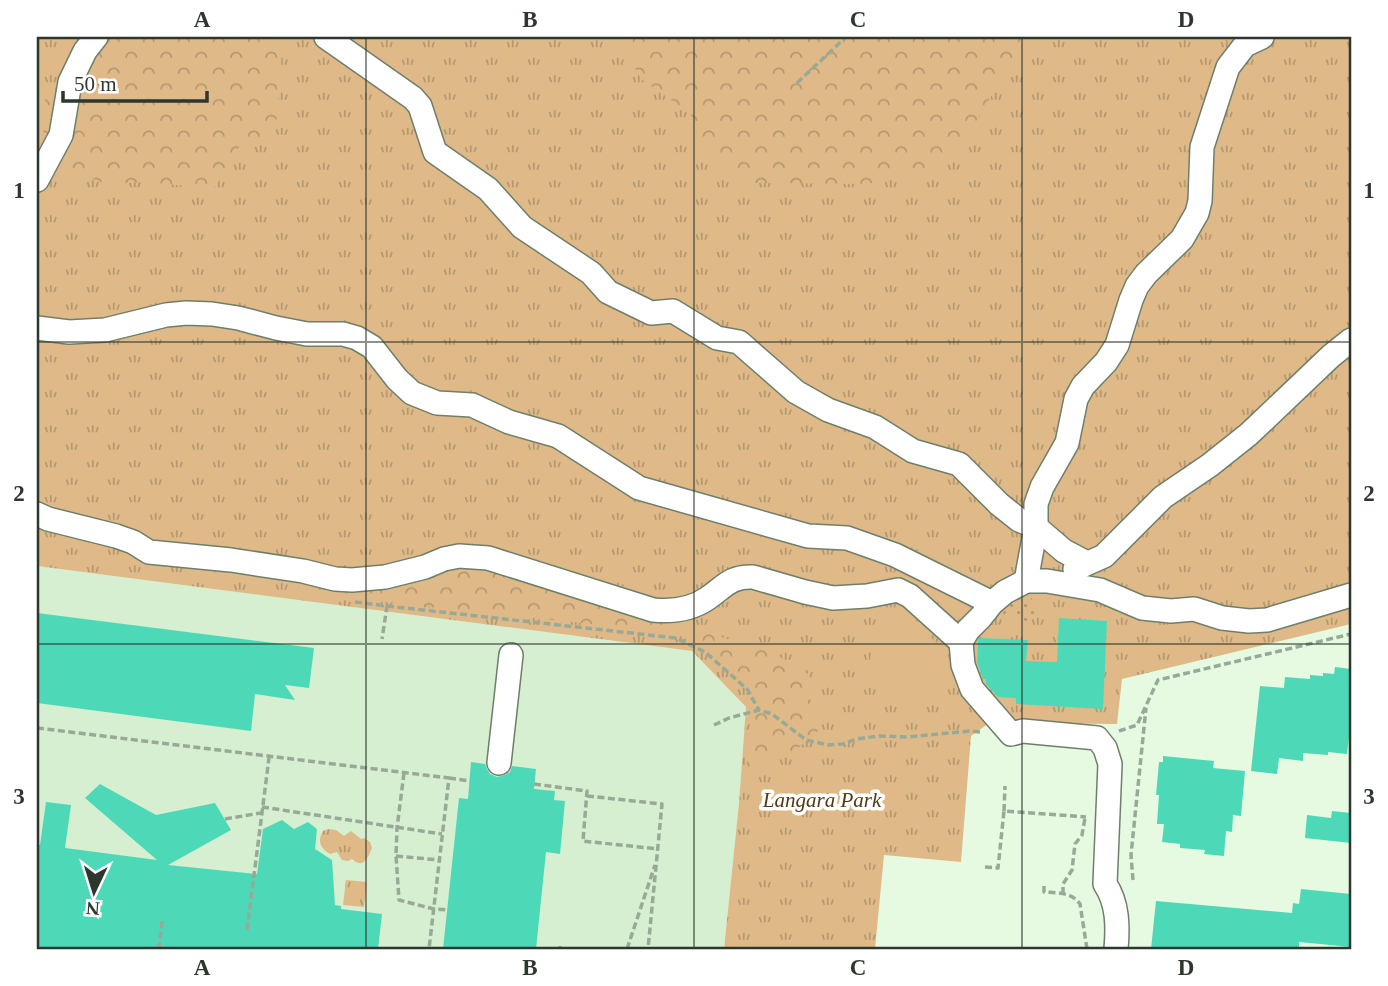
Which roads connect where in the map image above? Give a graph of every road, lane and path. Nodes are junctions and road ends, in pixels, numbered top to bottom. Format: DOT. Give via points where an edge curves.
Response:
graph roads {
  1 [pos="96,37"];
  2 [pos="326,37"];
  3 [pos="846,37"];
  4 [pos="1262,37"];
  5 [pos="797,83"];
  6 [pos="37,180"];
  7 [pos="37,328"];
  8 [pos="1351,340"];
  9 [pos="37,514"];
  10 [pos="1036,527"];
  11 [pos="1087,563"];
  12 [pos="1036,581"];
  13 [pos="1351,595"];
  14 [pos="992,603"];
  15 [pos="387,606"];
  16 [pos="1351,634"];
  17 [pos="961,642"];
  18 [pos="512,655"];
  19 [pos="1146,705"];
  20 [pos="759,710"];
  21 [pos="715,725"];
  22 [pos="37,728"];
  23 [pos="1011,734"];
  24 [pos="1097,738"];
  25 [pos="269,758"];
  26 [pos="499,763"];
  27 [pos="404,773"];
  28 [pos="449,778"];
  29 [pos="470,780"];
  30 [pos="534,784"];
  31 [pos="1005,786"];
  32 [pos="587,796"];
  33 [pos="1087,808"];
  34 [pos="262,810"];
  35 [pos="1003,811"];
  36 [pos="1086,817"];
  37 [pos="225,819"];
  38 [pos="397,828"];
  39 [pos="443,834"];
  40 [pos="658,849"];
  41 [pos="396,856"];
  42 [pos="657,856"];
  43 [pos="439,860"];
  44 [pos="985,867"];
  45 [pos="1133,880"];
  46 [pos="1044,886"];
  47 [pos="1063,894"];
  48 [pos="434,909"];
  49 [pos="447,910"];
  50 [pos="162,920"];
  51 [pos="247,930"];
  52 [pos="159,949"];
  53 [pos="429,949"];
  54 [pos="627,949"];
  55 [pos="648,949"];
  56 [pos="1087,949"];
  57 [pos="1116,949"];
  1 -- 6 [label="street" via="70,82 61,135"];
  2 -- 10 [label="street" via="413,98 435,152 488,189 522,227 592,273 608,292 650,313 673,311 717,338 739,342 796,392 828,410 875,427 913,451 959,464 999,504"];
  3 -- 5 [label="path"];
  4 -- 10 [label="street" via="1245,45 1228,67 1202,147 1197,212 1182,239 1137,286 1117,345 1076,398 1067,443 1036,504"];
  7 -- 14 [label="street" via="105,330 186,313 357,338 372,347 412,393 437,404 472,405 558,436 639,488 808,536 847,538 895,555"];
  8 -- 11 [label="street" via="1248,434 1163,497 1104,556"];
  9 -- 17 [label="street" via="116,536 149,552 231,560 335,579 385,577 459,556 488,558 653,610 694,606 744,576 833,598 898,590"];
  10 -- 11 [label="street"];
  10 -- 12 [label="street"];
  11 -- 12 [label="street"];
  12 -- 13 [label="street" via="1100,590 1142,608 1194,609 1249,621"];
  12 -- 14 [label="street" via="1005,592"];
  14 -- 17 [label="street"];
  15 -- 20 [label="path" via="676,638 705,652 747,689"];
  16 -- 19 [label="path" via="1158,680"];
  17 -- 23 [label="street" via="972,690"];
  18 -- 26 [label="street"];
  19 -- 24 [label="path" via="1137,725"];
  19 -- 45 [label="path" via="1131,855"];
  20 -- 21 [label="path"];
  20 -- 23 [label="path" via="772,714 806,740 829,745 879,736 970,731"];
  22 -- 25 [label="path"];
  23 -- 24 [label="street" via="1023,731"];
  24 -- 57 [label="street" via="1111,764 1105,884 1112,894 1118,926"];
  25 -- 27 [label="path"];
  25 -- 34 [label="path"];
  27 -- 28 [label="path"];
  27 -- 38 [label="path"];
  28 -- 29 [label="path"];
  28 -- 39 [label="path"];
  30 -- 32 [label="path" via="587,791"];
  31 -- 35 [label="path"];
  32 -- 40 [label="path" via="583,841"];
  32 -- 40 [label="path" via="662,804"];
  33 -- 36 [label="path"];
  34 -- 37 [label="path"];
  34 -- 38 [label="path"];
  34 -- 51 [label="path"];
  35 -- 36 [label="path"];
  35 -- 44 [label="path" via="999,868"];
  36 -- 47 [label="path"];
  38 -- 39 [label="path"];
  38 -- 41 [label="path"];
  39 -- 43 [label="path"];
  40 -- 42 [label="path"];
  41 -- 43 [label="path"];
  41 -- 48 [label="path" via="399,900"];
  42 -- 54 [label="path"];
  42 -- 55 [label="path"];
  43 -- 48 [label="path"];
  46 -- 47 [label="path" via="1044,892"];
  47 -- 56 [label="path" via="1080,904"];
  48 -- 49 [label="path"];
  48 -- 53 [label="path"];
  50 -- 52 [label="path"];
}
